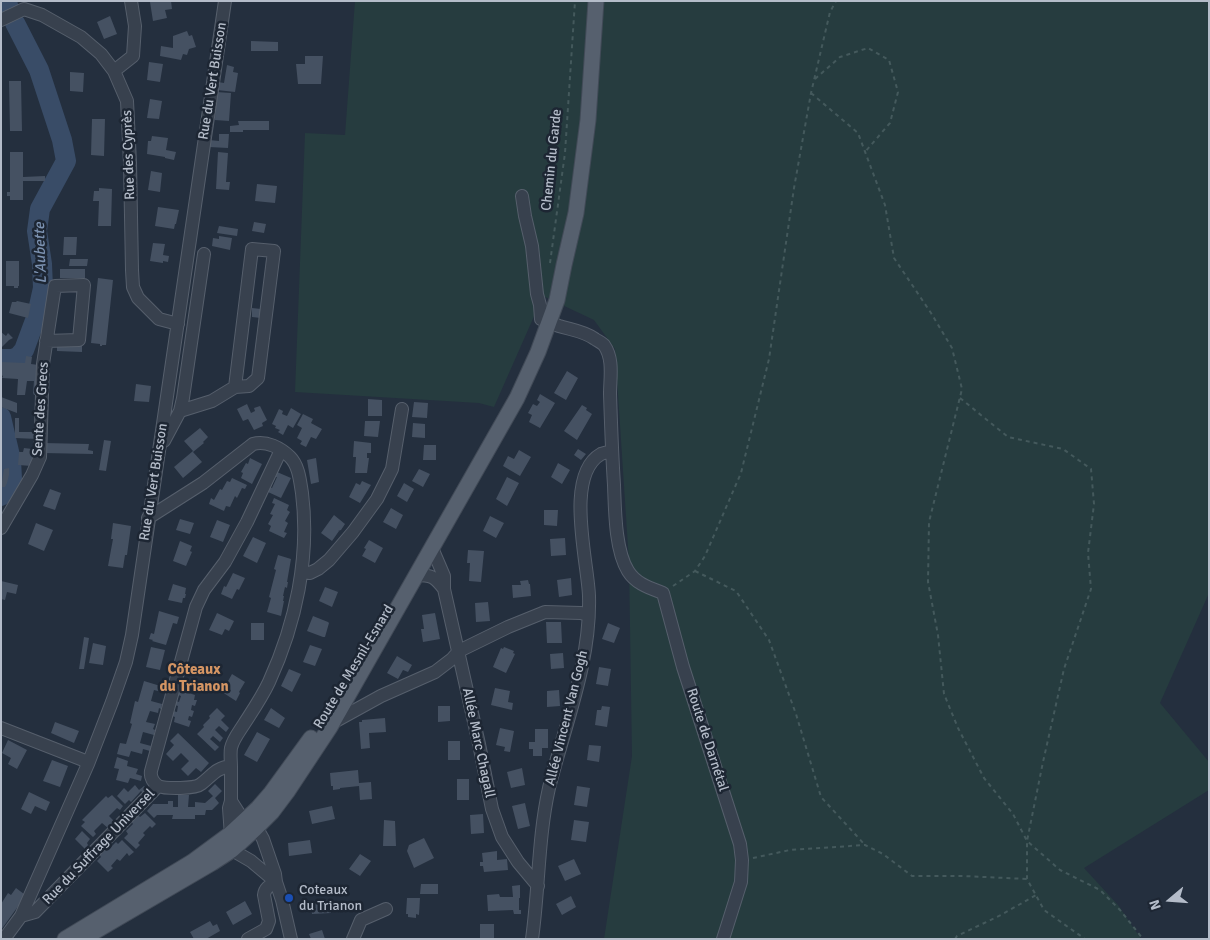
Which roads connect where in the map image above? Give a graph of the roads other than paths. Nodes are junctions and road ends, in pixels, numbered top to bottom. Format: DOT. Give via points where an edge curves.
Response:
graph roads {
  1 [pos="131,1"];
  2 [pos="225,1"];
  3 [pos="596,1"];
  4 [pos="24,5"];
  5 [pos="1,20"];
  6 [pos="114,71"];
  7 [pos="522,196"];
  8 [pos="204,254"];
  9 [pos="546,320"];
  10 [pos="178,324"];
  11 [pos="46,341"];
  12 [pos="234,387"];
  13 [pos="402,409"];
  14 [pos="180,411"];
  15 [pos="281,450"];
  16 [pos="612,451"];
  17 [pos="158,452"];
  18 [pos="148,518"];
  19 [pos="1,528"];
  20 [pos="432,548"];
  21 [pos="302,572"];
  22 [pos="416,575"];
  23 [pos="444,589"];
  24 [pos="588,615"];
  25 [pos="459,651"];
  26 [pos="332,723"];
  27 [pos="1,728"];
  28 [pos="88,764"];
  29 [pos="231,766"];
  30 [pos="158,786"];
  31 [pos="231,801"];
  32 [pos="250,825"];
  33 [pos="230,834"];
  34 [pos="232,850"];
  35 [pos="276,882"];
  36 [pos="538,886"];
  37 [pos="386,909"];
  38 [pos="21,916"];
  39 [pos="4,939"];
  40 [pos="65,939"];
  41 [pos="82,939"];
  42 [pos="248,939"];
  43 [pos="291,939"];
  44 [pos="353,939"];
  45 [pos="532,939"];
  46 [pos="722,939"];
  1 -- 6 [label="street" via="135,26 133,56"];
  2 -- 10 [label="street, Rue du Vert Buisson"];
  3 -- 9 [label="main road" via="586,148 576,213 557,264"];
  4 -- 5 [label="street, Rue des Cyprès"];
  4 -- 6 [label="street, Rue des Cyprès" via="81,37 101,54"];
  6 -- 10 [label="street, Rue des Cyprès" via="127,101 133,287 138,298 159,319"];
  7 -- 9 [label="street" via="537,294"];
  8 -- 14 [label="street"];
  9 -- 16 [label="street" via="582,331 603,344 608,352"];
  9 -- 20 [label="main road, Route de Mesnil-Esnard" via="538,352 517,398"];
  9 -- 32 [label="main road, Route de Mesnil-Esnard" via="511,394 368,647 324,720"];
  10 -- 17 [label="street, Rue du Vert Buisson"];
  11 -- 11 [label="street, Sente des Grecs" via="55,286 84,285 79,340"];
  11 -- 19 [label="street, Sente des Grecs" via="40,457"];
  12 -- 12 [label="street" via="249,386 258,378 274,251 252,249"];
  12 -- 14 [label="street" via="212,400"];
  13 -- 21 [label="street" via="392,469 377,499 329,560 310,573"];
  14 -- 17 [label="street"];
  15 -- 18 [label="street" via="265,442 253,444 203,483"];
  15 -- 21 [label="street" via="293,460 300,478 304,526"];
  15 -- 30 [label="street" via="247,522 196,607 151,771 152,780"];
  16 -- 24 [label="street, Allée Vincent Van Gogh" via="601,454 590,465 582,488 580,515 589,595"];
  16 -- 46 [label="street, Route de Darnétal" via="623,561 636,580 663,593 683,668 740,844 740,882"];
  17 -- 18 [label="street, Rue du Vert Buisson"];
  18 -- 28 [label="street, Rue du Vert Buisson" via="126,662"];
  20 -- 22 [label="main road, Route de Mesnil-Esnard"];
  20 -- 23 [label="street, Allée Marc Chagall" via="444,576"];
  21 -- 29 [label="street" via="294,614 276,666 233,743"];
  22 -- 23 [label="street" via="432,576"];
  22 -- 26 [label="main road, Route de Mesnil-Esnard"];
  23 -- 25 [label="street, Allée Marc Chagall"];
  24 -- 25 [label="street" via="545,612"];
  24 -- 36 [label="street, Allée Vincent Van Gogh" via="585,656 544,816"];
  25 -- 26 [label="street" via="435,672"];
  25 -- 36 [label="street, Allée Marc Chagall" via="492,810 502,837"];
  26 -- 32 [label="main road, Route de Mesnil-Esnard" via="272,812"];
  27 -- 28 [label="street"];
  28 -- 38 [label="street, Rue du Vert Buisson"];
  29 -- 30 [label="street, Rue du Suffrage Universel" via="216,771 199,786"];
  29 -- 31 [label="street"];
  30 -- 38 [label="street, Rue du Suffrage Universel" via="35,912"];
  31 -- 32 [label="street"];
  31 -- 33 [label="street"];
  32 -- 33 [label="main road, Route de Mesnil-Esnard"];
  32 -- 34 [label="main road, Route de Mesnil-Esnard"];
  32 -- 35 [label="street" via="263,839"];
  33 -- 34 [label="street"];
  33 -- 40 [label="main road, Route de Mesnil-Esnard" via="192,862"];
  34 -- 35 [label="street" via="251,860"];
  34 -- 41 [label="main road, Route de Mesnil-Esnard"];
  35 -- 42 [label="street" via="264,891 269,921 266,929"];
  35 -- 43 [label="street"];
  36 -- 45 [label="street, Allée Vincent Van Gogh"];
  37 -- 44 [label="street" via="361,920"];
  38 -- 39 [label="street, Rue du Vert Buisson"];
}
